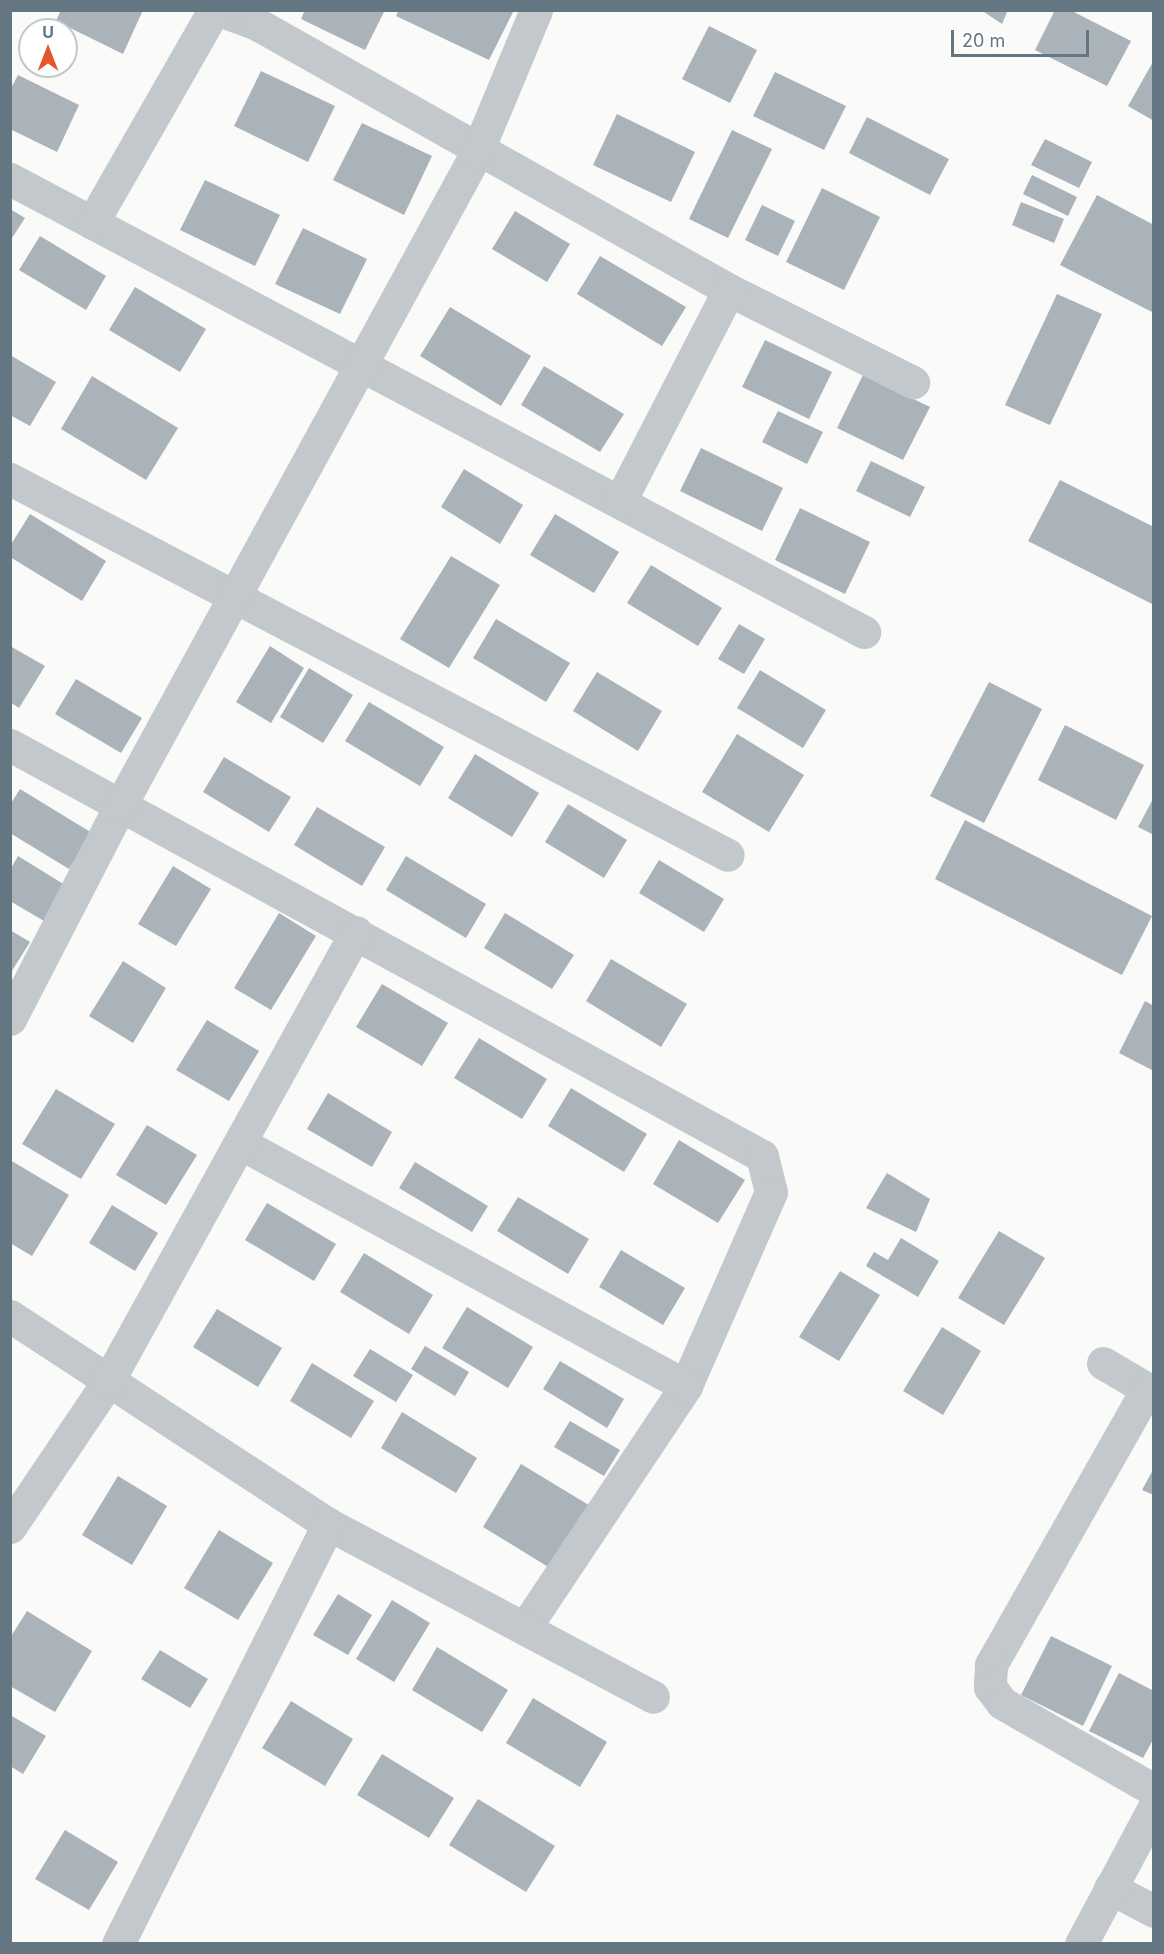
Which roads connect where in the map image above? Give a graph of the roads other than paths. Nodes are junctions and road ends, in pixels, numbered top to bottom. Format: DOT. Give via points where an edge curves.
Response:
graph roads {
  1 [pos="214,10"];
  2 [pos="219,10"];
  3 [pos="536,10"];
  4 [pos="258,17"];
  5 [pos="477,152"];
  6 [pos="10,179"];
  7 [pos="92,223"];
  8 [pos="729,290"];
  9 [pos="361,365"];
  10 [pos="913,382"];
  11 [pos="10,479"];
  12 [pos="620,501"];
  13 [pos="234,596"];
  14 [pos="864,633"];
  15 [pos="10,745"];
  16 [pos="121,804"];
  17 [pos="728,855"];
  18 [pos="356,932"];
  19 [pos="10,1019"];
  20 [pos="240,1143"];
  21 [pos="10,1316"];
  22 [pos="1103,1363"];
  23 [pos="107,1383"];
  24 [pos="686,1386"];
  25 [pos="1150,1391"];
  26 [pos="328,1524"];
  27 [pos="10,1527"];
  28 [pos="526,1626"];
  29 [pos="653,1697"];
  30 [pos="1154,1790"];
  31 [pos="1154,1807"];
  32 [pos="1110,1888"];
  33 [pos="1154,1911"];
  34 [pos="118,1944"];
  35 [pos="1081,1944"];
  1 -- 7 [label="street"];
  2 -- 4 [label="street"];
  3 -- 5 [label="street"];
  4 -- 5 [label="street"];
  5 -- 8 [label="street"];
  5 -- 9 [label="street"];
  6 -- 7 [label="street"];
  7 -- 9 [label="street"];
  8 -- 10 [label="street"];
  8 -- 12 [label="street"];
  9 -- 12 [label="street"];
  9 -- 13 [label="street"];
  11 -- 13 [label="street"];
  12 -- 14 [label="street"];
  13 -- 16 [label="street"];
  13 -- 17 [label="street"];
  15 -- 16 [label="street"];
  16 -- 18 [label="street"];
  16 -- 19 [label="street"];
  18 -- 20 [label="street"];
  18 -- 24 [label="street" via="762,1156 771,1192"];
  20 -- 23 [label="street"];
  20 -- 24 [label="street"];
  21 -- 23 [label="street"];
  22 -- 25 [label="street"];
  23 -- 26 [label="street"];
  23 -- 27 [label="street"];
  24 -- 28 [label="street"];
  25 -- 30 [label="street" via="991,1665 990,1687 1002,1703"];
  26 -- 28 [label="street"];
  26 -- 34 [label="street"];
  28 -- 29 [label="street"];
  31 -- 32 [label="street"];
  32 -- 33 [label="street"];
  32 -- 35 [label="street"];
}
